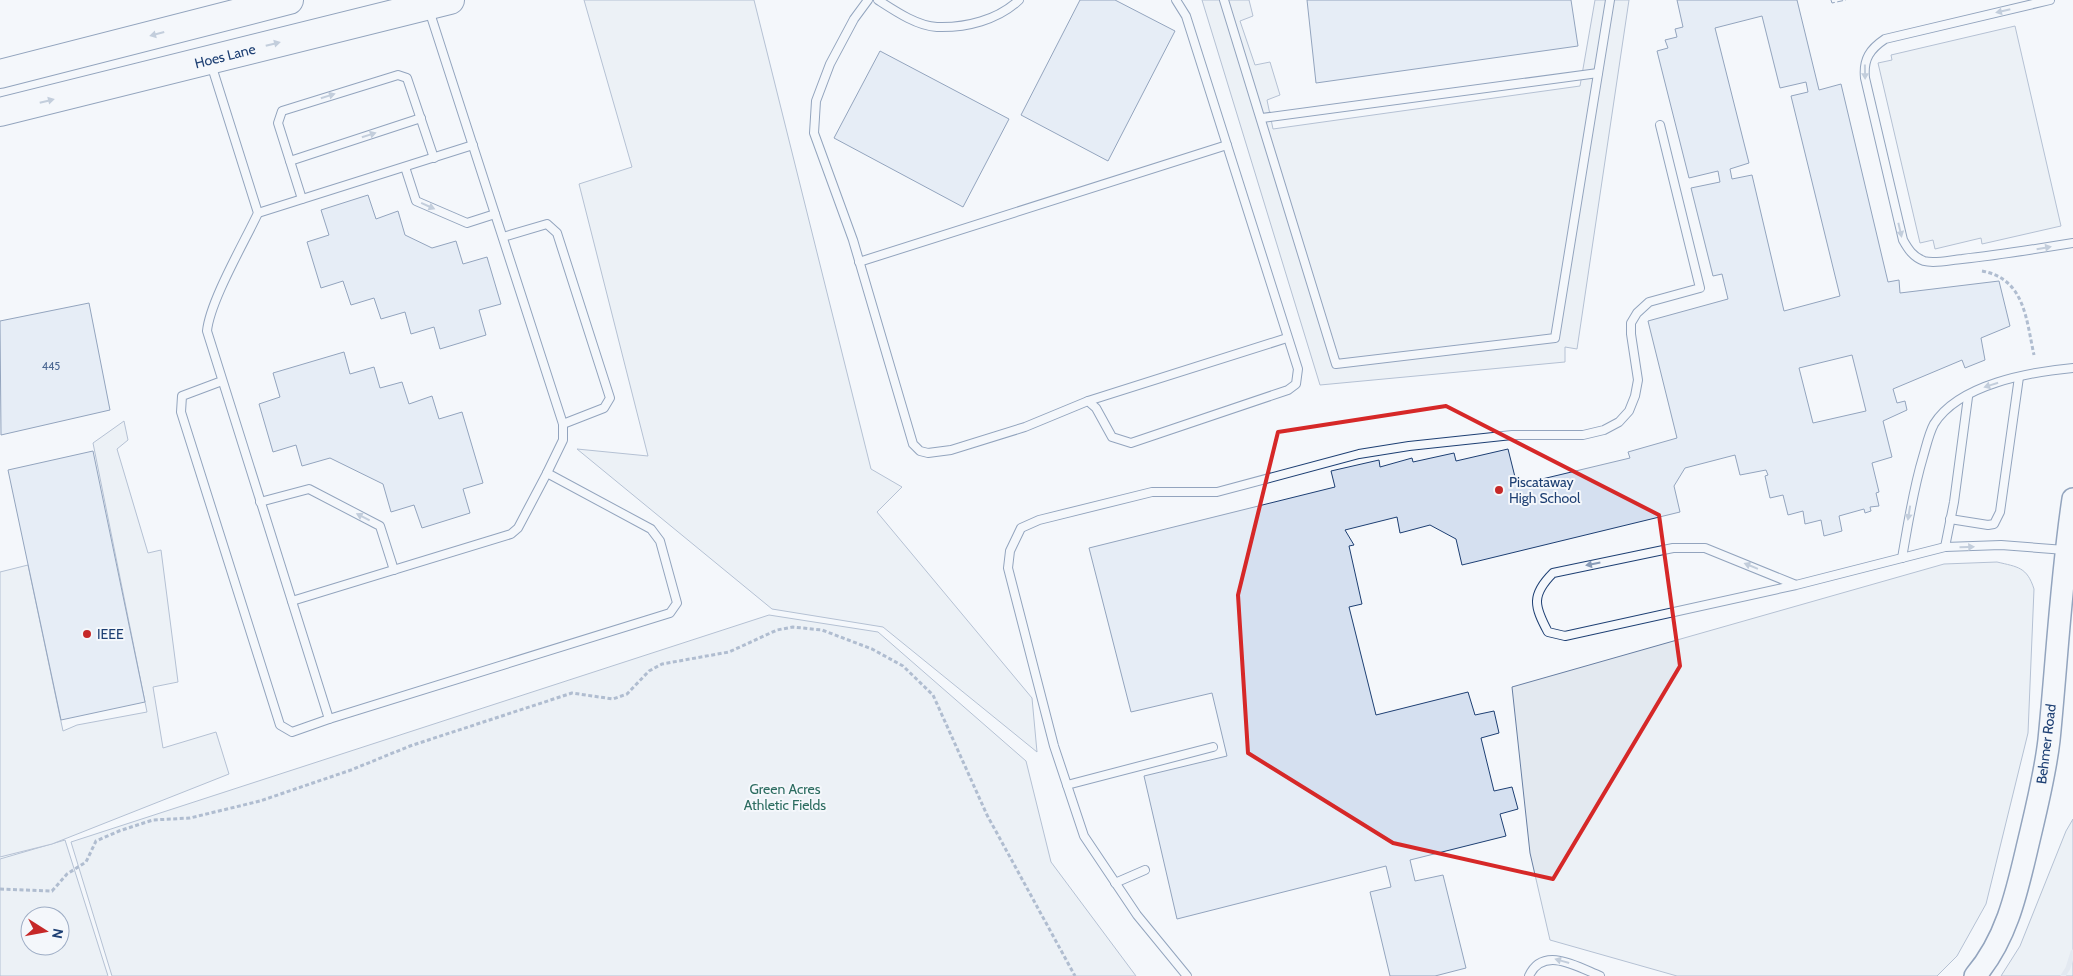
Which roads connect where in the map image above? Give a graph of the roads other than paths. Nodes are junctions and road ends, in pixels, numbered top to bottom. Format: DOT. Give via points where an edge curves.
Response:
graph roads {
  1 [pos="289,0"];
  2 [pos="868,0"];
  3 [pos="878,0"];
  4 [pos="1019,0"];
  5 [pos="1176,0"];
  6 [pos="1224,0"];
  7 [pos="1610,0"];
  8 [pos="2050,0"];
  9 [pos="439,3"];
  10 [pos="210,60"];
  11 [pos="1598,73"];
  12 [pos="0,74"];
  13 [pos="0,112"];
  14 [pos="421,118"];
  15 [pos="1262,118"];
  16 [pos="1660,125"];
  17 [pos="473,145"];
  18 [pos="1227,145"];
  19 [pos="434,158"];
  20 [pos="290,161"];
  21 [pos="405,167"];
  22 [pos="302,199"];
  23 [pos="258,213"];
  24 [pos="495,214"];
  25 [pos="502,237"];
  26 [pos="2073,242"];
  27 [pos="859,262"];
  28 [pos="1287,338"];
  29 [pos="2073,368"];
  30 [pos="2019,377"];
  31 [pos="222,381"];
  32 [pos="1968,396"];
  33 [pos="1088,401"];
  34 [pos="563,424"];
  35 [pos="547,473"];
  36 [pos="2073,499"];
  37 [pos="260,502"];
  38 [pos="1950,519"];
  39 [pos="1945,547"];
  40 [pos="2065,550"];
  41 [pos="1902,558"];
  42 [pos="394,570"];
  43 [pos="1796,585"];
  44 [pos="292,601"];
  45 [pos="329,719"];
  46 [pos="1213,747"];
  47 [pos="1067,785"];
  48 [pos="1145,870"];
  49 [pos="1115,883"];
  50 [pos="1187,976"];
  51 [pos="1529,976"];
  52 [pos="1600,976"];
  53 [pos="1975,976"];
  1 -- 12 [label="highway, one-way"];
  2 -- 27 [label="lane" via="830,64 816,100 814,133"];
  3 -- 4 [label="lane" via="899,14 936,27 973,24 1008,10"];
  5 -- 18 [label="lane" via="1186,16"];
  6 -- 15 [label="lane"];
  7 -- 11 [label="lane"];
  8 -- 26 [label="lane, one-way" via="1885,39 1867,55 1864,78 1902,240 1917,258 1940,262"];
  10 -- 9 [label="highway, Hoes Lane, one-way"];
  9 -- 17 [label="lane"];
  13 -- 10 [label="highway, Hoes Lane, one-way"];
  10 -- 23 [label="lane"];
  11 -- 15 [label="lane"];
  11 -- 15 [label="lane" via="1555,338 1336,364"];
  14 -- 19 [label="lane"];
  20 -- 14 [label="lane, one-way"];
  20 -- 14 [label="lane, one-way" via="278,123 282,111 398,75 408,78"];
  16 -- 47 [label="lane" via="1700,288 1650,302 1637,313 1631,323 1631,334 1638,380 1630,411 1619,422 1583,435 1512,435 1359,454 1217,492 1152,492 1039,520 1021,528 1010,550 1008,568"];
  17 -- 19 [label="lane"];
  17 -- 24 [label="lane"];
  18 -- 27 [label="lane"];
  18 -- 28 [label="lane"];
  19 -- 21 [label="lane"];
  20 -- 22 [label="lane"];
  21 -- 22 [label="lane"];
  21 -- 24 [label="lane, one-way" via="416,201 467,223"];
  22 -- 23 [label="lane"];
  23 -- 31 [label="lane" via="208,319 207,331"];
  24 -- 25 [label="lane"];
  25 -- 34 [label="lane"];
  25 -- 34 [label="lane" via="548,224 560,242 610,398 604,408"];
  27 -- 33 [label="lane" via="913,444 920,451 951,450 1025,427"];
  28 -- 33 [label="lane"];
  28 -- 33 [label="lane" via="1298,369 1296,384 1288,390 1131,443 1112,437 1096,408"];
  29 -- 30 [label="lane"];
  30 -- 32 [label="lane, one-way" via="1984,387"];
  30 -- 38 [label="lane" via="2000,512 1994,524 1988,525"];
  31 -- 37 [label="lane"];
  31 -- 45 [label="lane" via="182,396 181,412 280,725 292,732"];
  32 -- 38 [label="lane"];
  32 -- 41 [label="lane, one-way" via="1954,404 1934,424 1914,487"];
  34 -- 35 [label="lane" via="563,440"];
  35 -- 42 [label="lane" via="518,528 511,534"];
  35 -- 45 [label="lane" via="651,529 660,541 677,603 670,613"];
  36 -- 40 [label="street, Behmer Road"];
  42 -- 37 [label="lane, one-way" via="380,526 309,489"];
  37 -- 44 [label="lane"];
  38 -- 39 [label="lane"];
  39 -- 40 [label="lane, one-way"];
  39 -- 41 [label="lane"];
  40 -- 53 [label="street, Behmer Road" via="2049,741 2040,789 2009,917 1998,945"];
  41 -- 43 [label="lane"];
  42 -- 44 [label="lane"];
  43 -- 43 [label="lane, one-way" via="1705,548 1673,548 1553,573 1541,584 1536,598 1548,632 1565,636"];
  44 -- 45 [label="lane"];
  46 -- 47 [label="lane"];
  47 -- 49 [label="lane" via="1084,836"];
  48 -- 49 [label="lane"];
  49 -- 50 [label="lane"];
  52 -- 51 [label="lane, one-way" via="1553,959 1537,966"];
}
